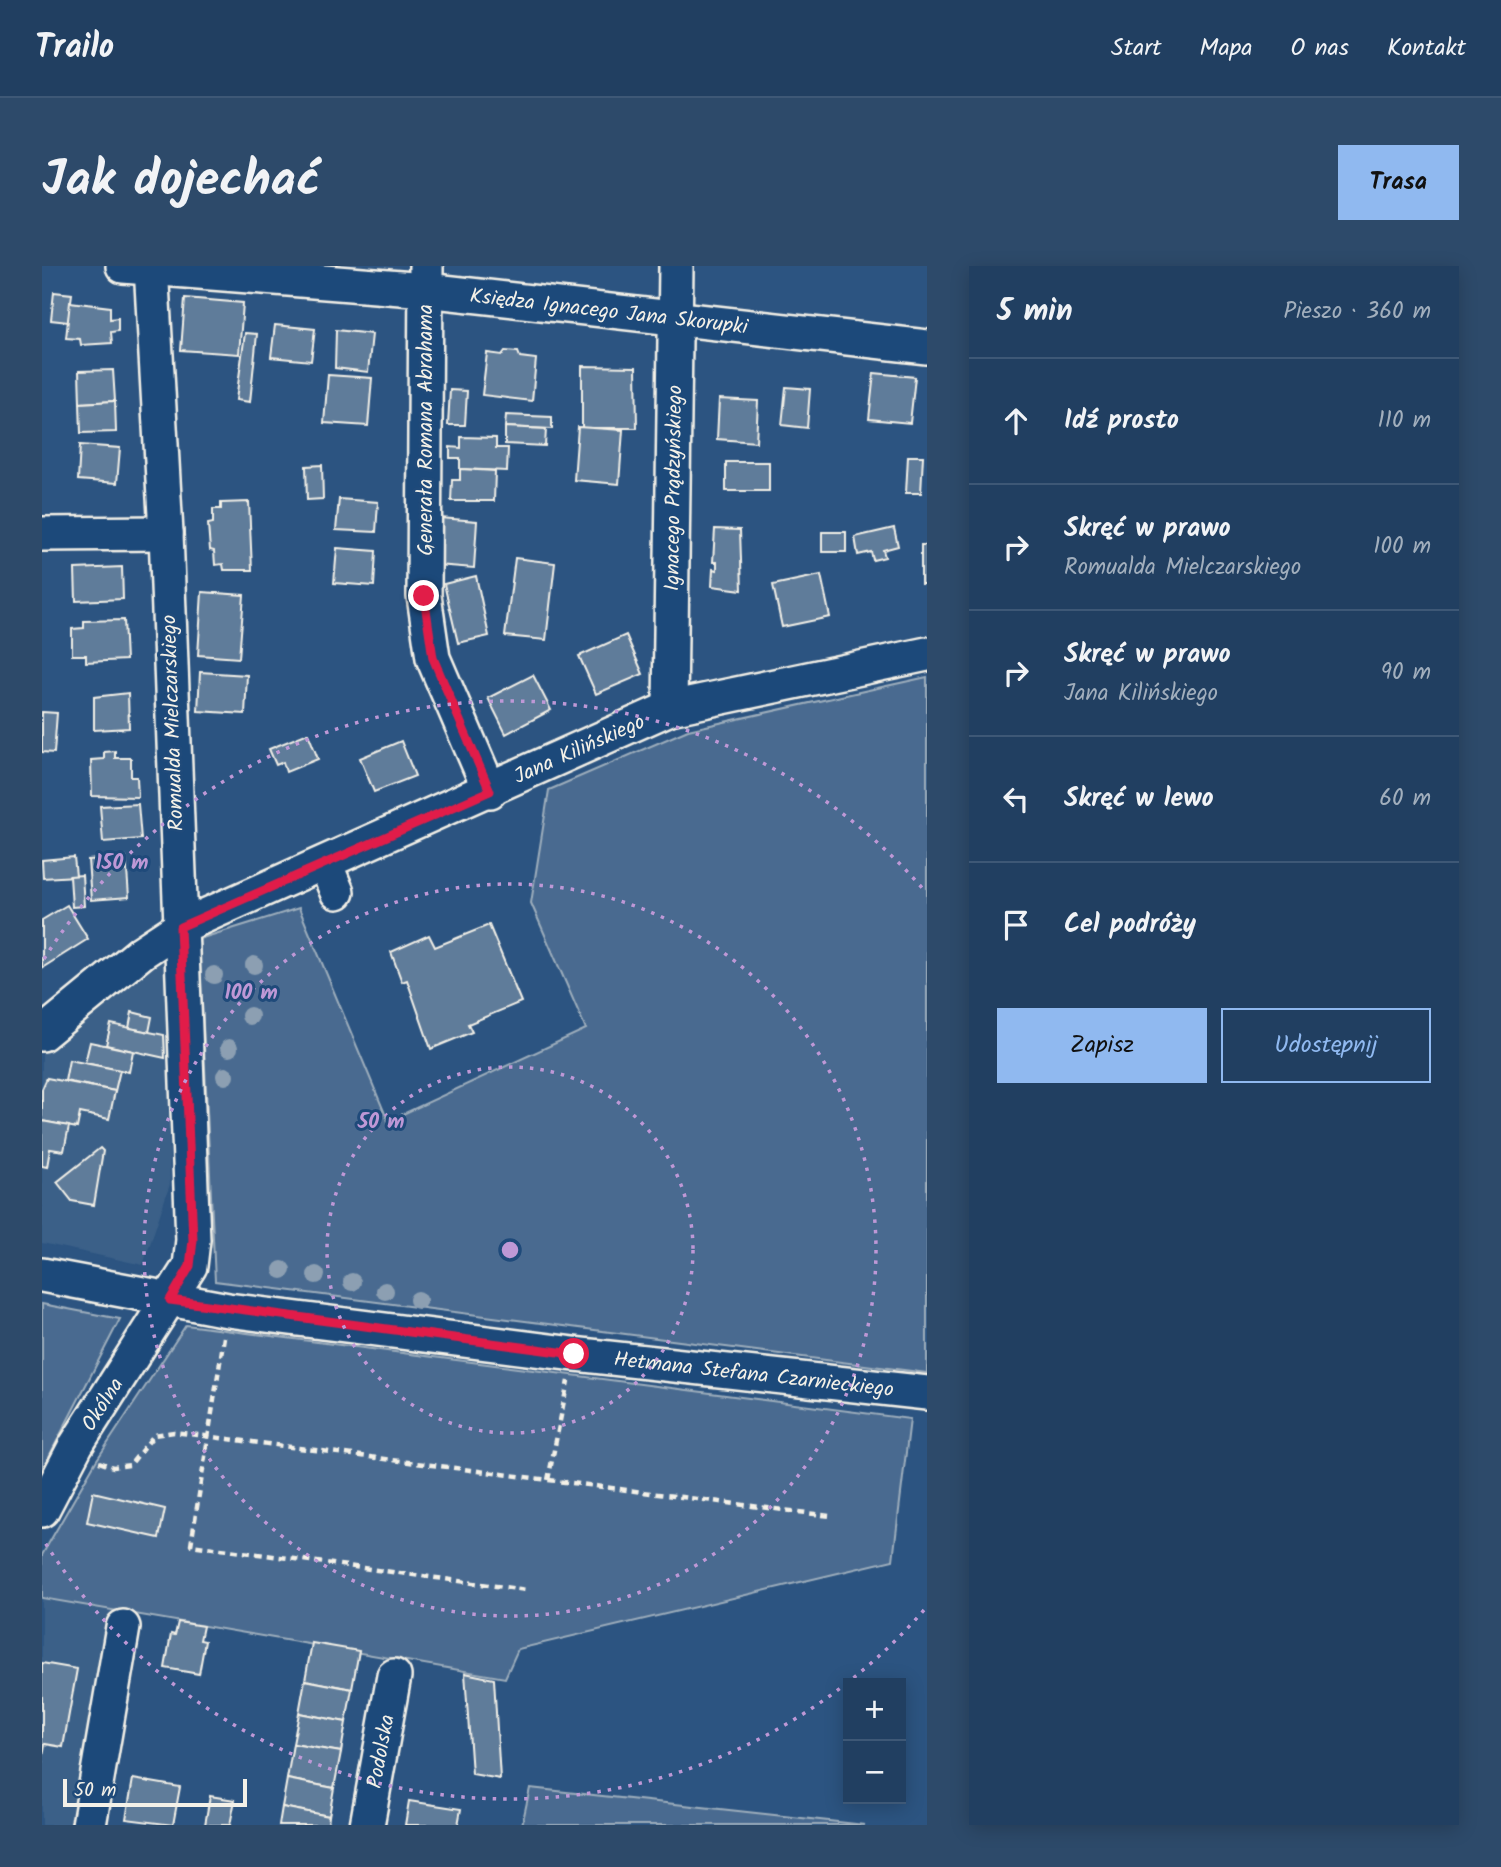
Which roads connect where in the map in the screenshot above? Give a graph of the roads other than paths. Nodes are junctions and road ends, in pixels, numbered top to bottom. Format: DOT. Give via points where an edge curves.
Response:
graph roads {
  1 [pos="677,266"];
  2 [pos="142,267"];
  3 [pos="426,278"];
  4 [pos="676,319"];
  5 [pos="927,347"];
  6 [pos="166,533"];
  7 [pos="42,534"];
  8 [pos="927,654"];
  9 [pos="670,708"];
  10 [pos="490,791"];
  11 [pos="180,927"];
  12 [pos="42,1034"];
  13 [pos="42,1275"];
  14 [pos="170,1300"];
  15 [pos="927,1393"];
  16 [pos="42,1510"];
  17 [pos="123,1627"];
  18 [pos="394,1676"];
  19 [pos="89,1825"];
  20 [pos="367,1825"];
  1 -- 4 [label="street, Ignacego Prądzyńskiego"];
  2 -- 3 [label="street, Księdza Ignacego Jana Skorupki"];
  2 -- 6 [label="street, Romualda Mielczarskiego"];
  3 -- 4 [label="street, Księdza Ignacego Jana Skorupki"];
  3 -- 10 [label="street, Generała Romana Abrahama" via="424,596 433,658"];
  4 -- 5 [label="street, Księdza Ignacego Jana Skorupki"];
  4 -- 9 [label="street, Ignacego Prądzyńskiego"];
  6 -- 7 [label="street"];
  6 -- 11 [label="street, Romualda Mielczarskiego"];
  8 -- 9 [label="street, Jana Kilińskiego"];
  9 -- 10 [label="street, Jana Kilińskiego"];
  10 -- 11 [label="street, Jana Kilińskiego" via="464,818 331,878"];
  11 -- 12 [label="street, Jana Kilińskiego" via="142,952"];
  11 -- 14 [label="street, Romualda Mielczarskiego" via="193,1240 190,1266"];
  13 -- 14 [label="street, Hetmana Stefana Czarnieckiego"];
  14 -- 15 [label="street, Hetmana Stefana Czarnieckiego" via="574,1354"];
  14 -- 16 [label="street, Okólna" via="76,1445"];
  17 -- 19 [label="street"];
  18 -- 20 [label="street, Podolska"];
}
